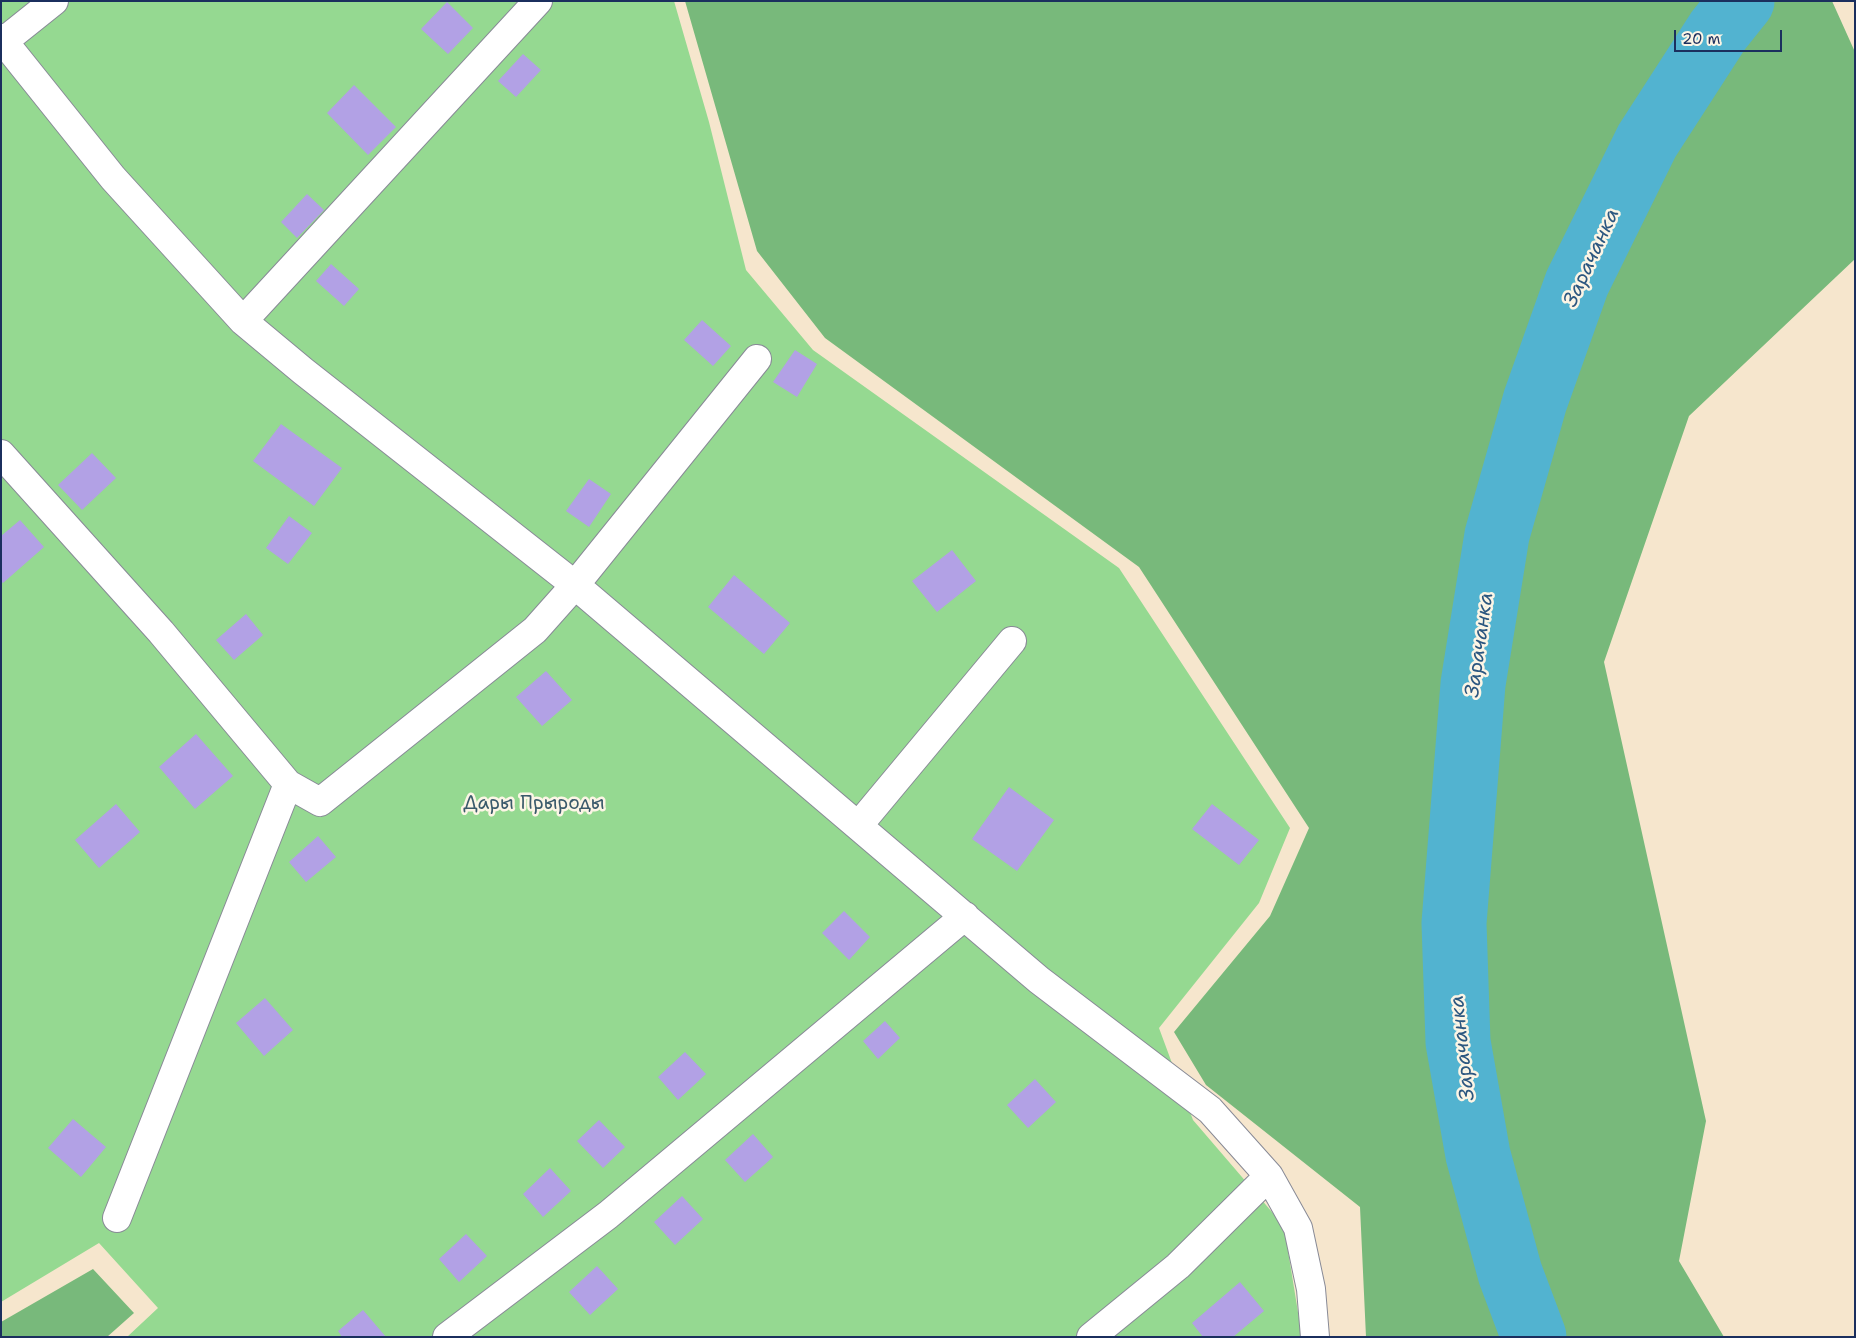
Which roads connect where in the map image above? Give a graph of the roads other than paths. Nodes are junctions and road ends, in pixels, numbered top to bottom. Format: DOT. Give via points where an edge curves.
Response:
graph roads {
  1 [pos="54,1"];
  2 [pos="538,1"];
  3 [pos="3,39"];
  4 [pos="243,321"];
  5 [pos="757,359"];
  6 [pos="1,454"];
  7 [pos="576,585"];
  8 [pos="1012,640"];
  9 [pos="288,784"];
  10 [pos="858,826"];
  11 [pos="965,916"];
  12 [pos="1269,1176"];
  13 [pos="117,1218"];
  14 [pos="446,1337"];
  15 [pos="1092,1337"];
  16 [pos="1315,1337"];
  1 -- 3 [label="lane"];
  2 -- 4 [label="lane"];
  3 -- 4 [label="lane" via="113,178"];
  4 -- 7 [label="lane"];
  5 -- 7 [label="lane"];
  6 -- 9 [label="lane" via="161,632"];
  7 -- 9 [label="lane" via="535,630 320,802"];
  7 -- 10 [label="lane"];
  8 -- 10 [label="lane"];
  9 -- 13 [label="lane"];
  10 -- 11 [label="lane"];
  11 -- 12 [label="lane" via="1039,980 1210,1110"];
  11 -- 14 [label="lane" via="608,1215"];
  12 -- 15 [label="lane" via="1178,1266"];
  12 -- 16 [label="lane" via="1298,1228 1310,1288"];
}
